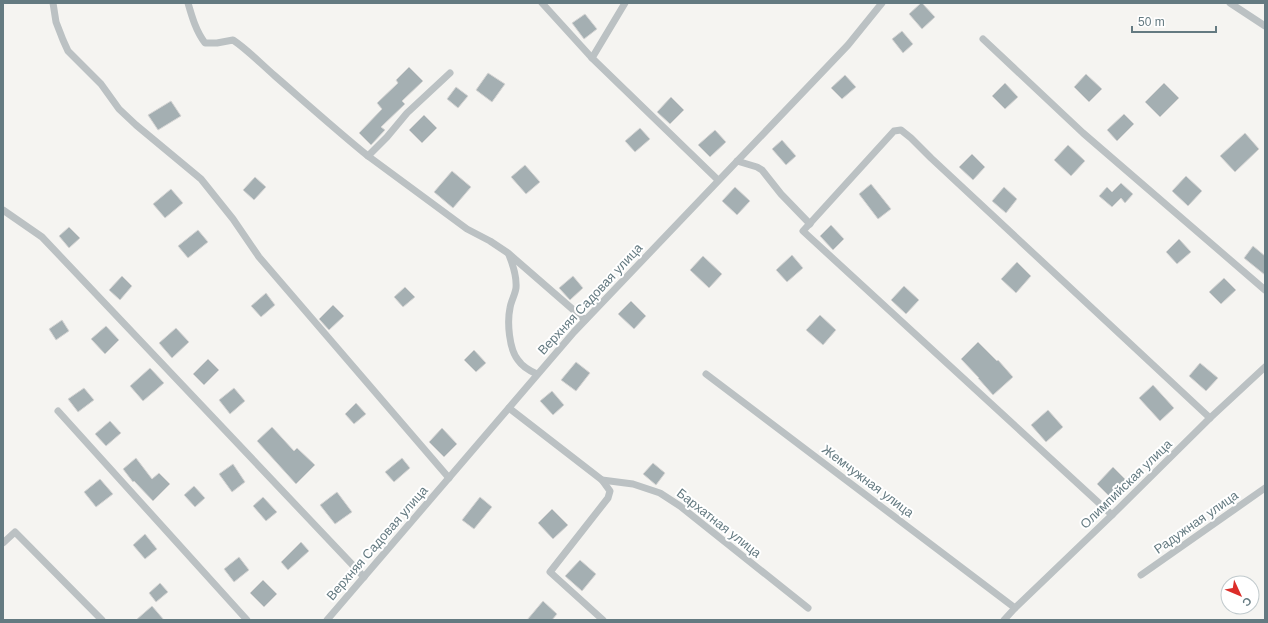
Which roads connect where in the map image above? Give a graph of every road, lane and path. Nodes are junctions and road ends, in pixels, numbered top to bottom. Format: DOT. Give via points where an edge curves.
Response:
graph roads {
  1 [pos="54,3"];
  2 [pos="188,3"];
  3 [pos="542,3"];
  4 [pos="625,3"];
  5 [pos="882,3"];
  6 [pos="1230,3"];
  7 [pos="1265,26"];
  8 [pos="983,39"];
  9 [pos="592,58"];
  10 [pos="450,73"];
  11 [pos="368,156"];
  12 [pos="737,161"];
  13 [pos="718,180"];
  14 [pos="3,210"];
  15 [pos="810,224"];
  16 [pos="508,253"];
  17 [pos="1265,290"];
  18 [pos="585,320"];
  19 [pos="1265,367"];
  20 [pos="537,374"];
  21 [pos="706,374"];
  22 [pos="509,408"];
  23 [pos="58,411"];
  24 [pos="1210,418"];
  25 [pos="449,478"];
  26 [pos="602,480"];
  27 [pos="1265,488"];
  28 [pos="1112,515"];
  29 [pos="3,543"];
  30 [pos="1141,575"];
  31 [pos="364,577"];
  32 [pos="808,608"];
  33 [pos="1015,608"];
  34 [pos="102,620"];
  35 [pos="247,620"];
  36 [pos="326,620"];
  37 [pos="603,620"];
  38 [pos="1004,620"];
  1 -- 25 [label="street" via="56,22 68,51 101,84 130,120 201,179 234,219 259,257"];
  2 -- 11 [label="street" via="205,43 233,40 242,45"];
  3 -- 9 [label="street"];
  4 -- 9 [label="street"];
  5 -- 12 [label="street, Верхняя Садовая улица" via="848,45"];
  6 -- 7 [label="street"];
  8 -- 17 [label="street" via="1083,133"];
  9 -- 13 [label="street"];
  10 -- 11 [label="street" via="407,113"];
  11 -- 16 [label="street" via="467,229"];
  12 -- 13 [label="street, Верхняя Садовая улица"];
  12 -- 15 [label="street" via="762,170"];
  13 -- 18 [label="street, Верхняя Садовая улица"];
  14 -- 31 [label="street" via="42,237"];
  15 -- 24 [label="street" via="894,131 901,130"];
  15 -- 28 [label="street" via="803,231"];
  16 -- 18 [label="street"];
  16 -- 20 [label="street" via="516,288 510,308 510,338 517,360"];
  18 -- 20 [label="street, Верхняя Садовая улица"];
  19 -- 24 [label="street, Олимпийская улица"];
  20 -- 22 [label="street, Верхняя Садовая улица"];
  21 -- 33 [label="street, Жемчужная улица"];
  22 -- 25 [label="street, Верхняя Садовая улица"];
  22 -- 26 [label="street"];
  23 -- 35 [label="street"];
  24 -- 28 [label="street, Олимпийская улица"];
  25 -- 31 [label="street, Верхняя Садовая улица"];
  26 -- 32 [label="street, Бархатная улица" via="633,484 660,493 680,506"];
  26 -- 37 [label="street" via="610,491 608,498 550,572"];
  27 -- 30 [label="street, Радужная улица"];
  28 -- 33 [label="street, Олимпийская улица"];
  29 -- 34 [label="street" via="15,532"];
  31 -- 36 [label="street, Верхняя Садовая улица"];
  33 -- 38 [label="street, Олимпийская улица"];
}
